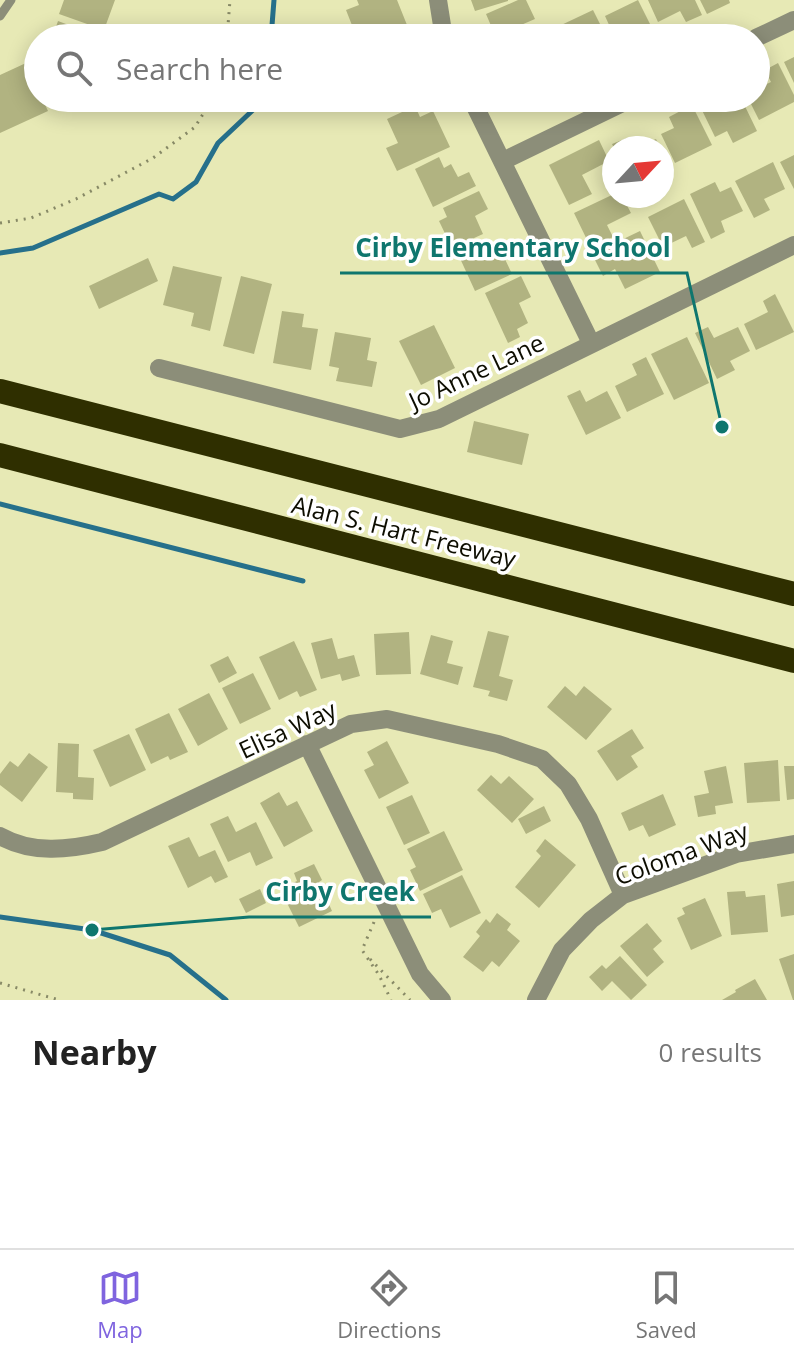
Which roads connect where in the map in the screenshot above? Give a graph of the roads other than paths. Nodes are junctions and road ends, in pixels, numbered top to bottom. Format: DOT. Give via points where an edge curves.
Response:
graph roads {
  1 [pos="11,0"];
  2 [pos="438,0"];
  3 [pos="0,16"];
  4 [pos="794,20"];
  5 [pos="442,24"];
  6 [pos="770,31"];
  7 [pos="478,112"];
  8 [pos="604,112"];
  9 [pos="503,161"];
  10 [pos="794,245"];
  11 [pos="591,343"];
  12 [pos="159,368"];
  13 [pos="0,391"];
  14 [pos="0,455"];
  15 [pos="794,594"];
  16 [pos="794,661"];
  17 [pos="307,744"];
  18 [pos="0,836"];
  19 [pos="794,844"];
  20 [pos="623,895"];
  21 [pos="442,1000"];
  22 [pos="536,1000"];
  1 -- 3 [label="lane"];
  2 -- 5 [label="street"];
  4 -- 6 [label="street"];
  7 -- 9 [label="street"];
  8 -- 9 [label="street"];
  9 -- 11 [label="street"];
  10 -- 11 [label="street, Jo Anne Lane"];
  11 -- 12 [label="street, Jo Anne Lane" via="439,419 400,429"];
  13 -- 15 [label="highway, Alan S. Hart Freeway"];
  14 -- 16 [label="highway, Alan S. Hart Freeway"];
  17 -- 18 [label="street, Elisa Way" via="102,842 68,850 36,848"];
  17 -- 20 [label="street, Elisa Way" via="351,724 387,719 542,759 568,784 589,819"];
  17 -- 21 [label="street" via="420,974"];
  19 -- 20 [label="street, Coloma Way" via="736,854"];
  20 -- 22 [label="street, Coloma Way" via="562,950"];
}
